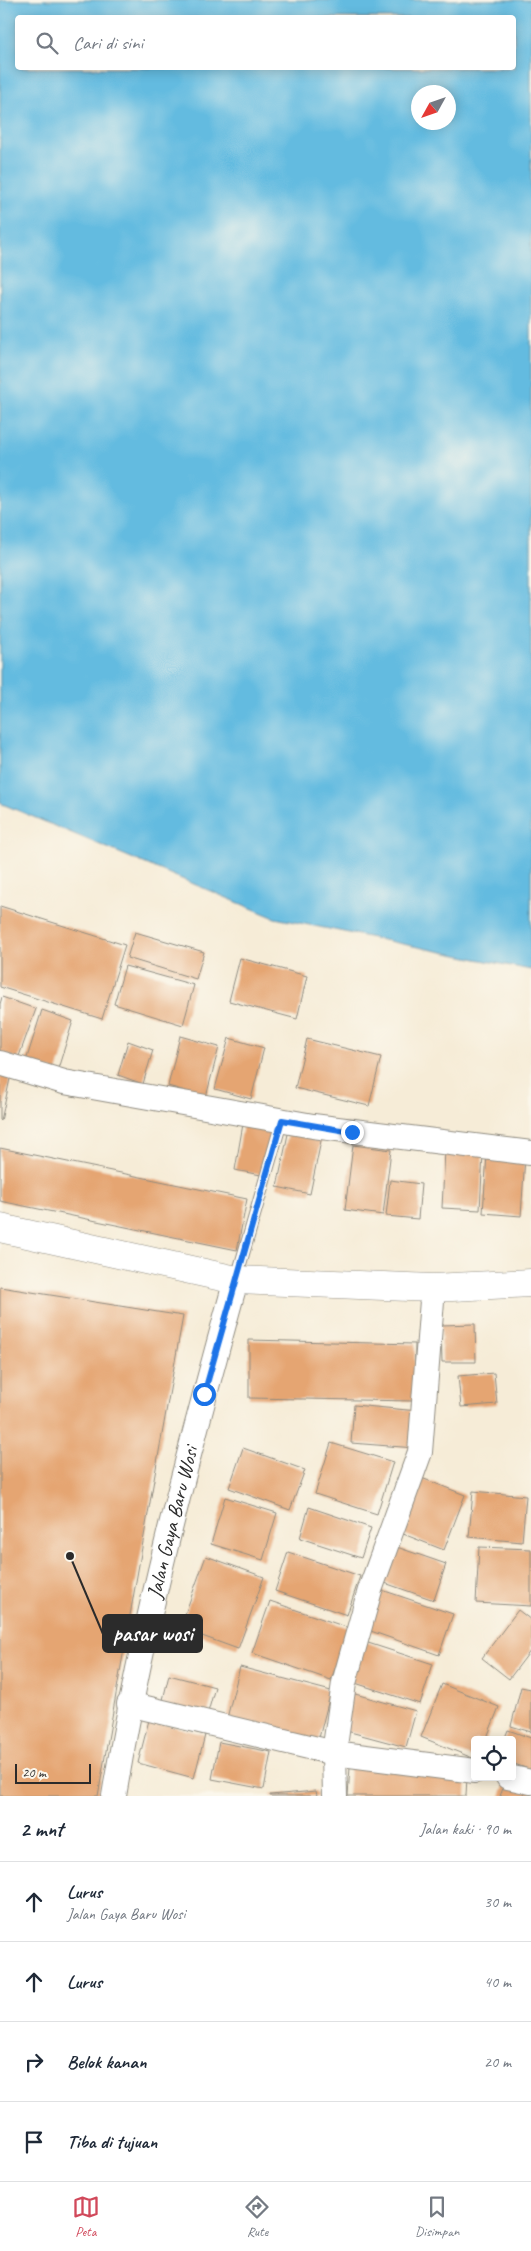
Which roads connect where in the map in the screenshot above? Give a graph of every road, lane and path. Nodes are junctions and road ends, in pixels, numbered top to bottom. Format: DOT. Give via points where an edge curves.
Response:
graph roads {
  1 [pos="0,1063"];
  2 [pos="282,1120"];
  3 [pos="531,1153"];
  4 [pos="0,1228"];
  5 [pos="236,1280"];
  6 [pos="531,1283"];
  7 [pos="433,1288"];
  8 [pos="129,1704"];
  9 [pos="334,1753"];
  10 [pos="471,1770"];
  11 [pos="516,1779"];
  12 [pos="531,1782"];
  13 [pos="114,1796"];
  14 [pos="335,1796"];
  1 -- 2 [label="street" via="64,1082"];
  2 -- 3 [label="street" via="352,1132"];
  2 -- 5 [label="lane"];
  4 -- 5 [label="street"];
  5 -- 7 [label="street"];
  5 -- 8 [label="street, Jalan Gaya Baru Wosi" via="156,1586"];
  6 -- 7 [label="street"];
  7 -- 9 [label="street" via="420,1452 370,1590 344,1683"];
  8 -- 9 [label="street"];
  8 -- 13 [label="street, Jalan Gaya Baru Wosi"];
  9 -- 10 [label="street"];
  9 -- 14 [label="street"];
  11 -- 12 [label="street"];
}
